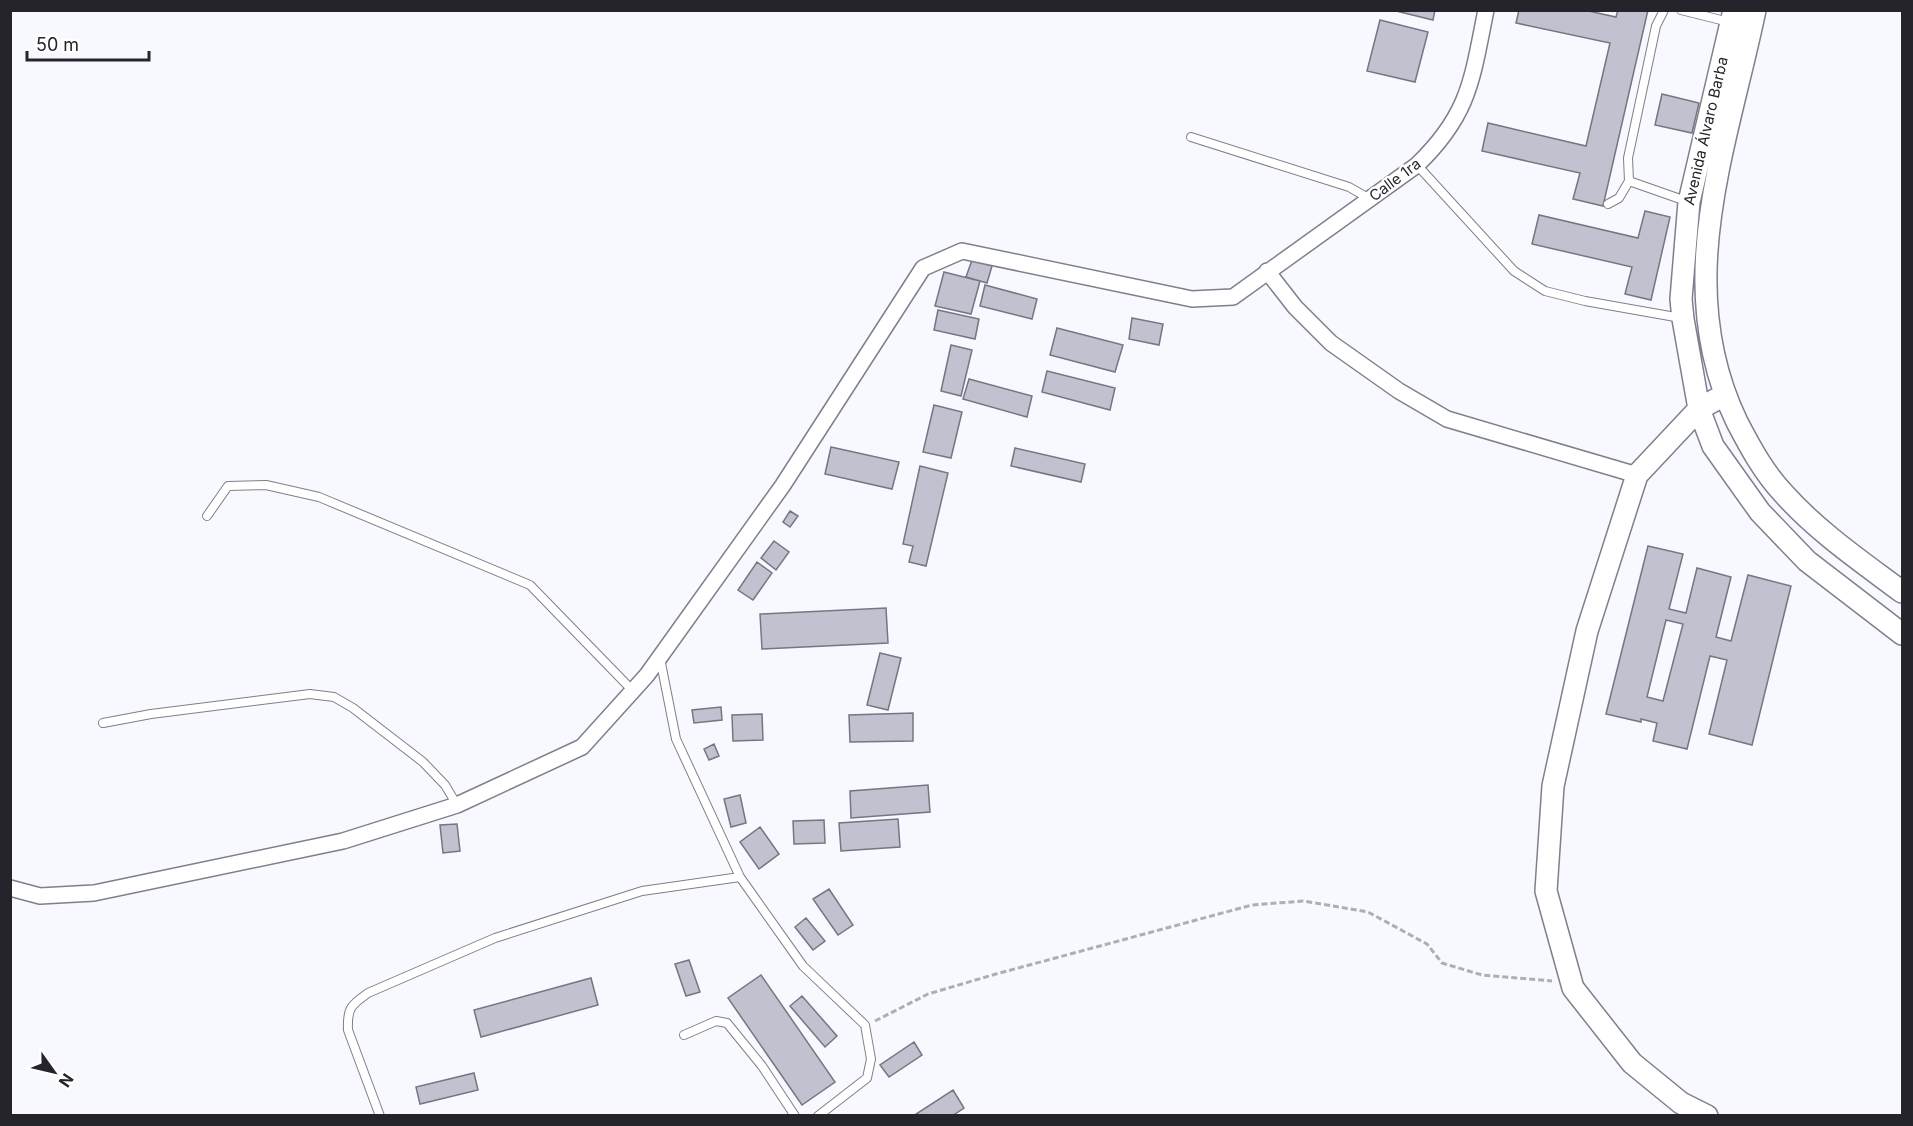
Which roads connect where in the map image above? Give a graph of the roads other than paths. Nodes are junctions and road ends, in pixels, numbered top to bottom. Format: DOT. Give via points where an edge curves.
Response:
graph roads {
  1 [pos="1486,10"];
  2 [pos="1664,10"];
  3 [pos="1681,10"];
  4 [pos="1755,10"];
  5 [pos="1732,16"];
  6 [pos="1191,137"];
  7 [pos="1417,165"];
  8 [pos="1629,181"];
  9 [pos="1370,199"];
  10 [pos="1689,202"];
  11 [pos="1608,204"];
  12 [pos="1267,271"];
  13 [pos="1683,319"];
  14 [pos="1724,395"];
  15 [pos="1699,409"];
  16 [pos="1637,475"];
  17 [pos="207,516"];
  18 [pos="1902,592"];
  19 [pos="1902,634"];
  20 [pos="660,657"];
  21 [pos="633,691"];
  22 [pos="103,723"];
  23 [pos="456,805"];
  24 [pos="740,877"];
  25 [pos="10,888"];
  26 [pos="684,1035"];
  27 [pos="380,1116"];
  28 [pos="795,1116"];
  29 [pos="818,1116"];
  30 [pos="1707,1116"];
  1 -- 7 [label="street, Calle 1ra" via="1472,82 1462,108 1438,146"];
  2 -- 8 [label="lane" via="1656,26 1633,136"];
  3 -- 5 [label="lane"];
  4 -- 14 [label="main road, Avenida Álvaro Barba" via="1711,204 1705,264 1706,316"];
  5 -- 10 [label="main road, Avenida Álvaro Barba"];
  6 -- 9 [label="lane" via="1349,187"];
  7 -- 9 [label="street, Calle 1ra"];
  7 -- 13 [label="lane" via="1515,272 1545,291"];
  8 -- 10 [label="lane"];
  8 -- 11 [label="lane" via="1619,198"];
  9 -- 12 [label="street, Calle 1ra"];
  10 -- 13 [label="main road, Avenida Álvaro Barba" via="1681,299"];
  12 -- 16 [label="street" via="1330,343 1447,420"];
  12 -- 20 [label="street, Calle 1ra" via="1233,297 1192,299 962,250 923,267 783,485"];
  13 -- 15 [label="main road, Avenida Álvaro Barba"];
  14 -- 15 [label="main road"];
  14 -- 18 [label="main road, Avenida Álvaro Barba" via="1751,450 1783,494 1829,537"];
  15 -- 16 [label="main road"];
  15 -- 19 [label="main road, Avenida Álvaro Barba" via="1713,446 1760,512 1807,561"];
  16 -- 30 [label="main road" via="1587,631 1553,786 1546,891 1573,988 1632,1063 1681,1103"];
  17 -- 21 [label="lane" via="228,486 266,485 319,498 361,515 530,585"];
  20 -- 21 [label="street"];
  20 -- 24 [label="lane" via="676,739"];
  21 -- 23 [label="street" via="582,747"];
  22 -- 23 [label="lane" via="310,694 334,697 423,762 445,785"];
  23 -- 25 [label="street" via="343,841 94,892 40,896"];
  24 -- 27 [label="lane" via="642,891 495,938 368,993 352,1004 347,1016 348,1030"];
  24 -- 29 [label="lane" via="803,966 865,1025 871,1059 867,1078"];
  26 -- 28 [label="lane" via="716,1020 726,1023 762,1066"];
}
